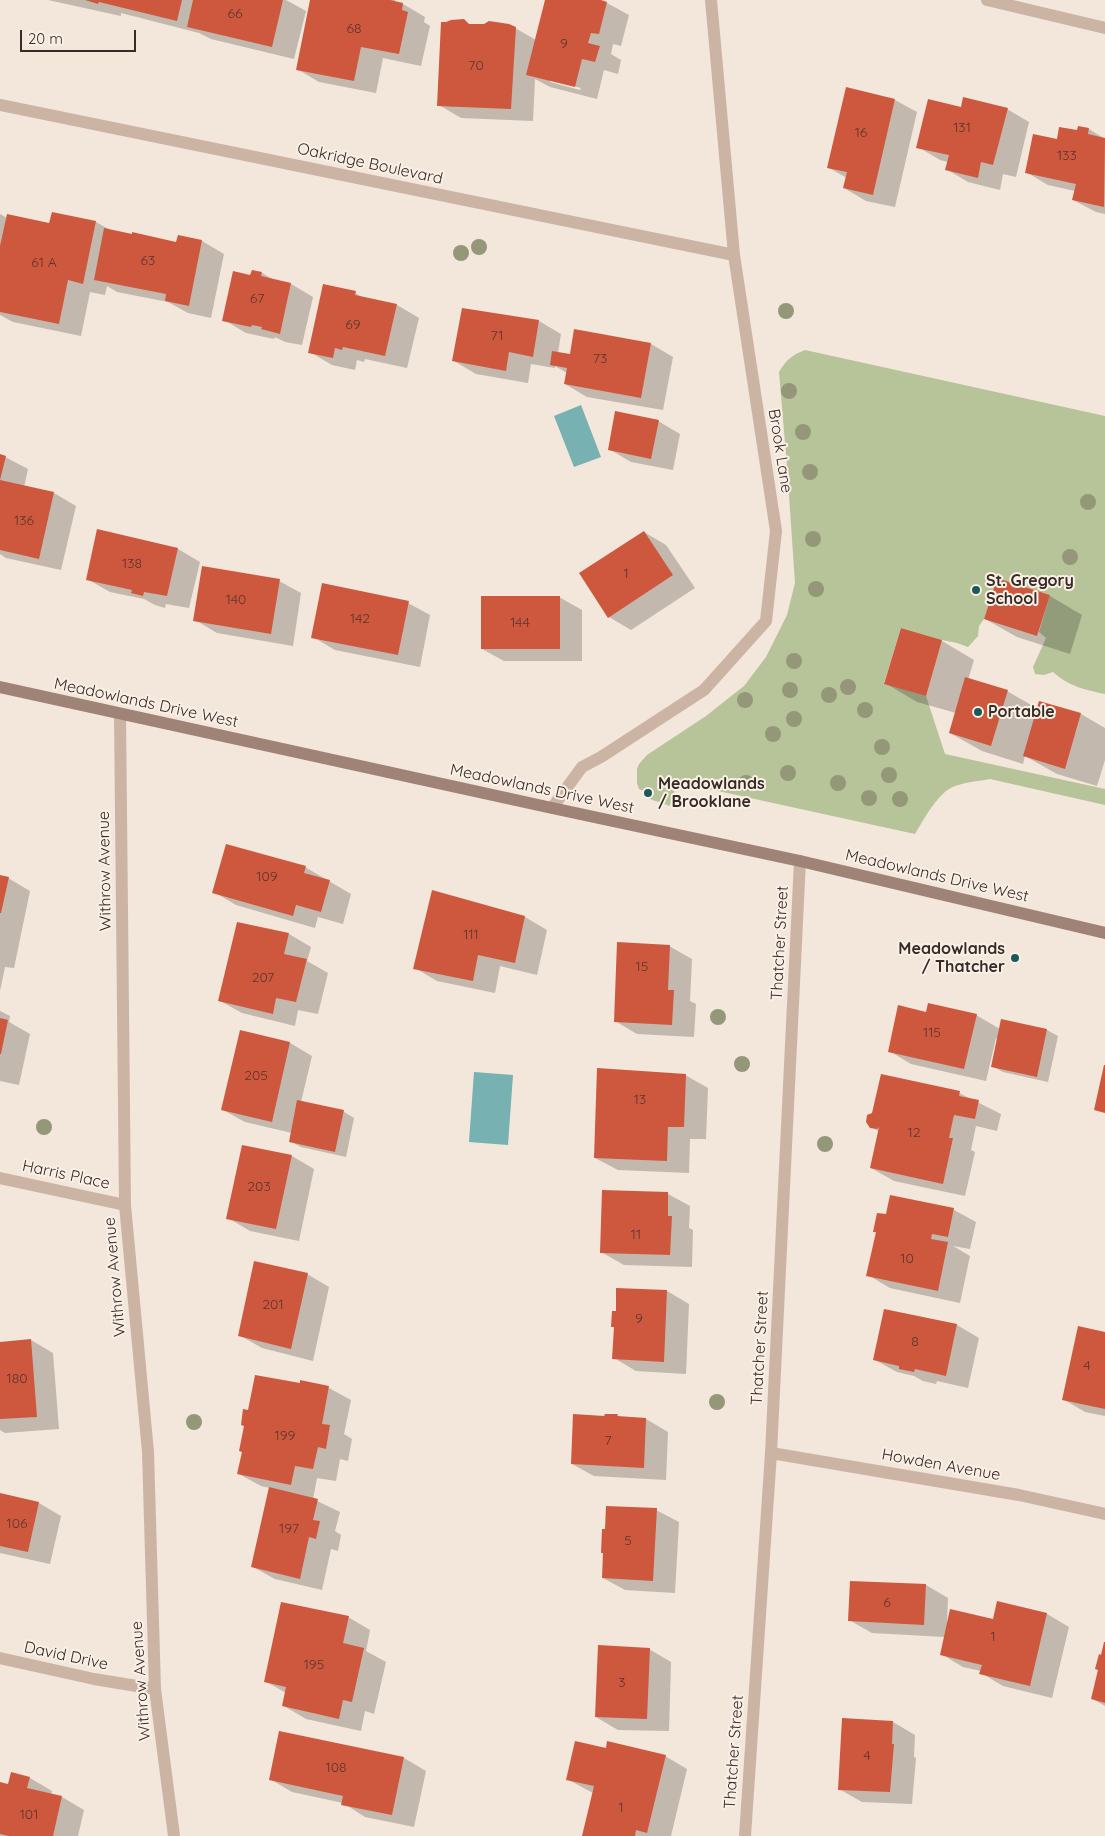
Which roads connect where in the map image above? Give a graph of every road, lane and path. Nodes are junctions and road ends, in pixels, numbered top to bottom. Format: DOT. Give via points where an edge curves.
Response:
graph roads {
  1 [pos="711,0"];
  2 [pos="987,0"];
  3 [pos="1105,28"];
  4 [pos="0,105"];
  5 [pos="734,255"];
  6 [pos="0,687"];
  7 [pos="120,714"];
  8 [pos="552,808"];
  9 [pos="800,861"];
  10 [pos="1105,933"];
  11 [pos="0,1178"];
  12 [pos="125,1205"];
  13 [pos="771,1453"];
  14 [pos="1105,1514"];
  15 [pos="0,1658"];
  16 [pos="155,1689"];
  17 [pos="174,1836"];
  18 [pos="745,1836"];
  1 -- 5 [label="street, Brook Lane"];
  2 -- 3 [label="street"];
  4 -- 5 [label="street, Oakridge Boulevard"];
  5 -- 8 [label="street, Brook Lane" via="776,531 766,621 704,690 582,767"];
  6 -- 7 [label="main road, Meadowlands Drive West"];
  7 -- 8 [label="main road, Meadowlands Drive West"];
  7 -- 12 [label="street, Withrow Avenue"];
  8 -- 9 [label="main road, Meadowlands Drive West"];
  9 -- 10 [label="main road, Meadowlands Drive West"];
  9 -- 13 [label="street, Thatcher Street"];
  11 -- 12 [label="street, Harris Place"];
  12 -- 16 [label="street, Withrow Avenue" via="148,1452"];
  13 -- 14 [label="street, Howden Avenue" via="1019,1495"];
  13 -- 18 [label="street, Thatcher Street"];
  15 -- 16 [label="street, David Drive"];
  16 -- 17 [label="street, Withrow Avenue"];
}
